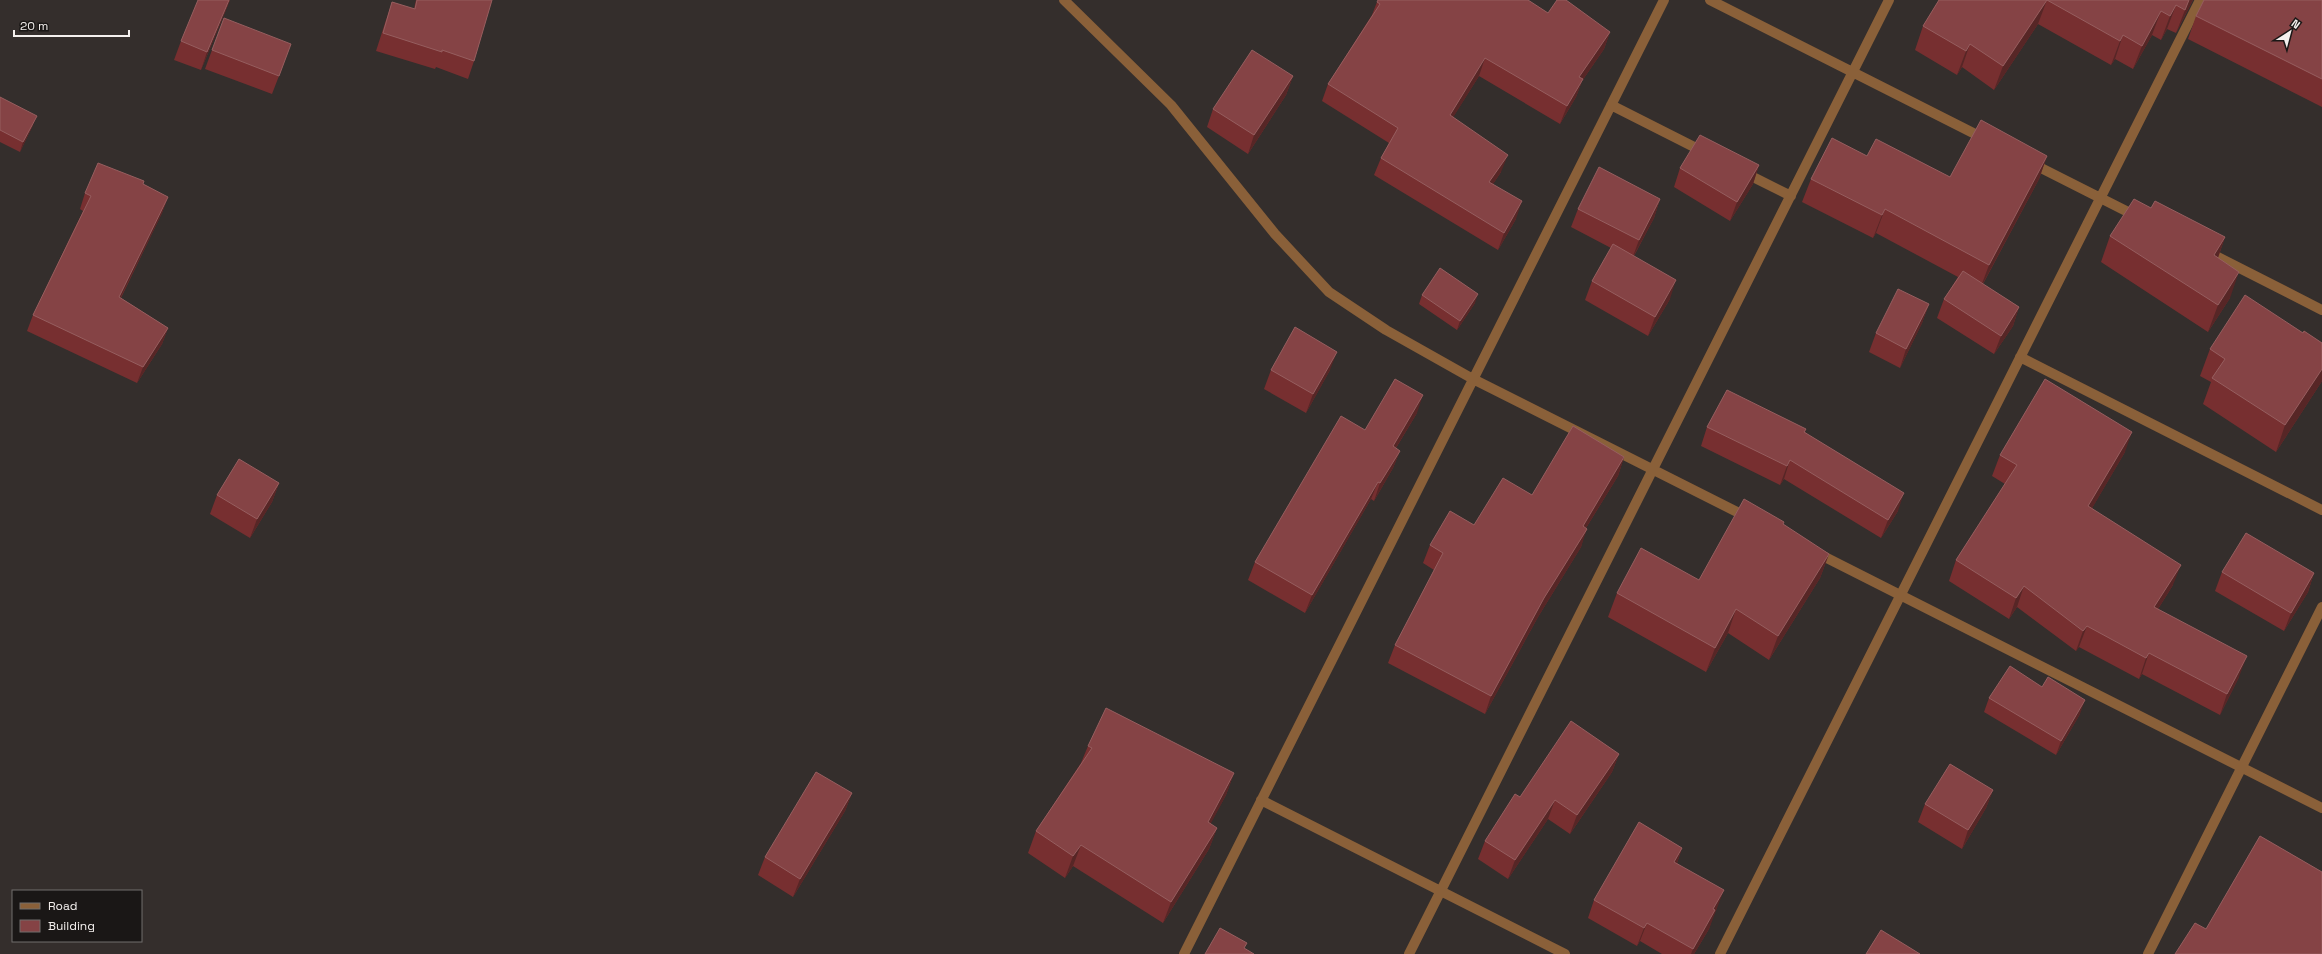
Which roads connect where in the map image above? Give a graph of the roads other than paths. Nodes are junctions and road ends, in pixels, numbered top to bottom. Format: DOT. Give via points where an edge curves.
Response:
graph roads {
  1 [pos="1064,0"];
  2 [pos="1664,0"];
  3 [pos="1710,0"];
  4 [pos="1889,0"];
  5 [pos="2200,0"];
  6 [pos="1853,72"];
  7 [pos="1611,105"];
  8 [pos="1994,144"];
  9 [pos="1715,157"];
  10 [pos="2022,158"];
  11 [pos="1736,168"];
  12 [pos="1791,196"];
  13 [pos="2100,198"];
  14 [pos="2149,222"];
  15 [pos="2197,247"];
  16 [pos="2322,310"];
  17 [pos="2020,357"];
  18 [pos="1473,379"];
  19 [pos="1653,470"];
  20 [pos="2322,510"];
  21 [pos="1759,523"];
  22 [pos="1808,548"];
  23 [pos="1900,595"];
  24 [pos="2322,607"];
  25 [pos="2242,767"];
  26 [pos="1261,800"];
  27 [pos="2322,808"];
  28 [pos="1441,891"];
  29 [pos="1184,954"];
  30 [pos="1409,954"];
  31 [pos="1565,954"];
  32 [pos="1720,954"];
  33 [pos="2148,954"];
  1 -- 18 [label="street" via="1171,105 1275,234 1329,292 1386,330"];
  2 -- 7 [label="street"];
  3 -- 6 [label="street"];
  4 -- 6 [label="street"];
  5 -- 13 [label="street"];
  6 -- 8 [label="street"];
  6 -- 12 [label="street"];
  7 -- 9 [label="street"];
  7 -- 18 [label="street"];
  10 -- 13 [label="street"];
  11 -- 12 [label="street"];
  12 -- 19 [label="street"];
  13 -- 14 [label="street"];
  13 -- 17 [label="street"];
  15 -- 16 [label="street"];
  17 -- 20 [label="street"];
  17 -- 23 [label="street"];
  18 -- 19 [label="street"];
  18 -- 26 [label="street"];
  19 -- 21 [label="street"];
  19 -- 28 [label="street"];
  22 -- 23 [label="street"];
  23 -- 25 [label="street"];
  23 -- 32 [label="street"];
  24 -- 25 [label="street"];
  25 -- 27 [label="street"];
  25 -- 33 [label="street"];
  26 -- 28 [label="street"];
  26 -- 29 [label="street"];
  28 -- 30 [label="street"];
  28 -- 31 [label="street"];
}
